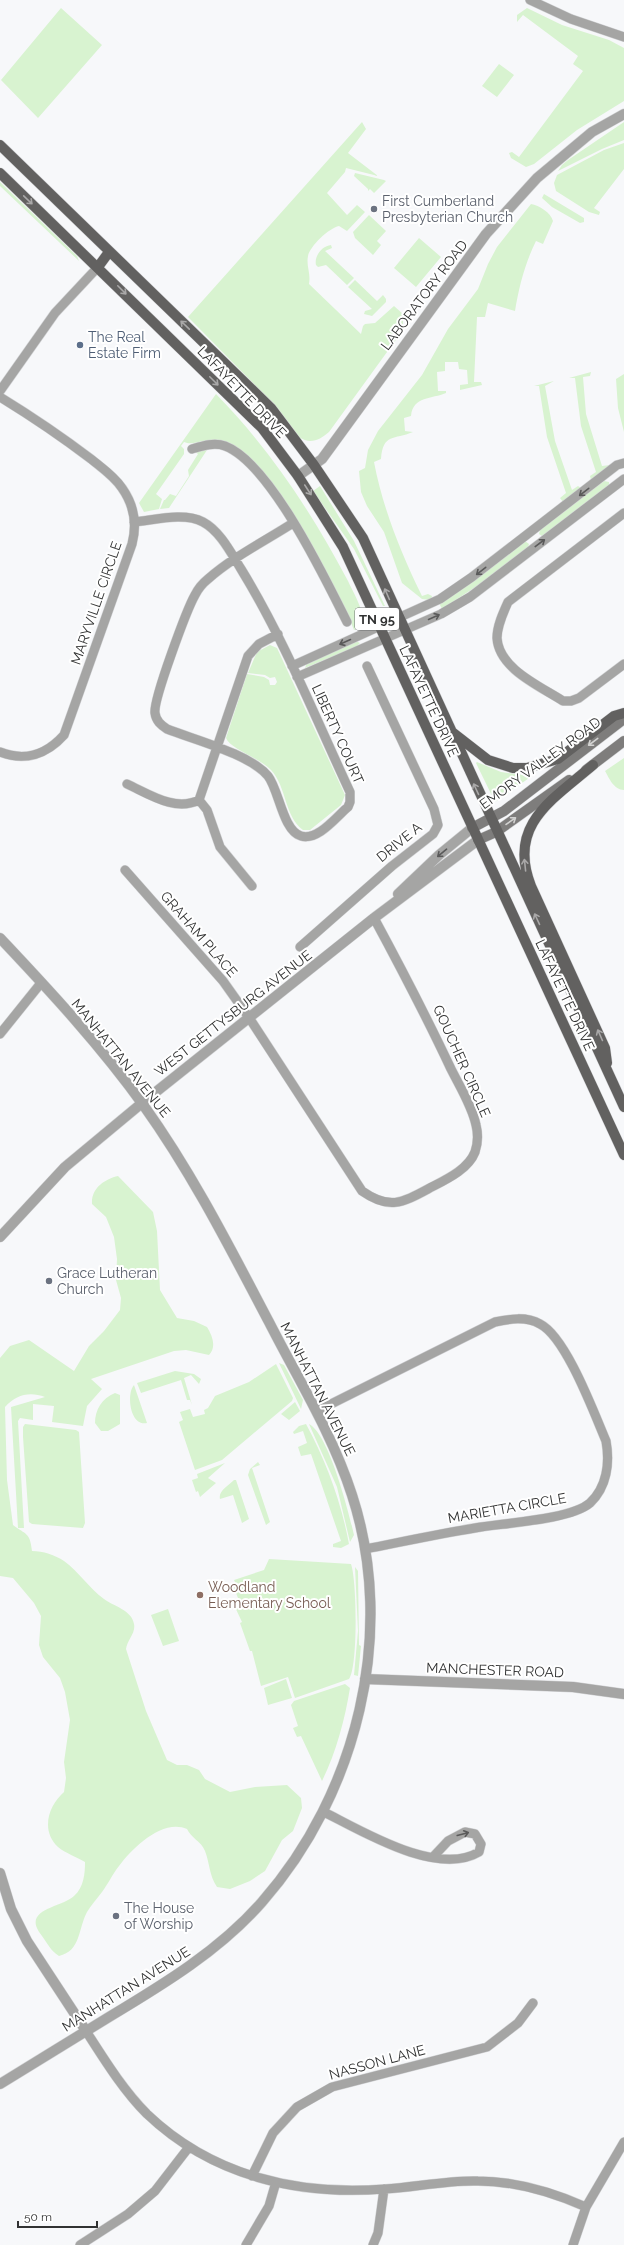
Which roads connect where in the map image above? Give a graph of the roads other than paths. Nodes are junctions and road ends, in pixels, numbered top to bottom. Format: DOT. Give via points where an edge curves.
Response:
graph roads {
  1 [pos="530,0"];
  2 [pos="624,37"];
  3 [pos="624,114"];
  4 [pos="0,145"];
  5 [pos="0,173"];
  6 [pos="109,252"];
  7 [pos="98,267"];
  8 [pos="0,391"];
  9 [pos="0,397"];
  10 [pos="192,449"];
  11 [pos="624,463"];
  12 [pos="314,466"];
  13 [pos="298,476"];
  14 [pos="624,479"];
  15 [pos="624,513"];
  16 [pos="134,522"];
  17 [pos="293,523"];
  18 [pos="235,560"];
  19 [pos="398,619"];
  20 [pos="347,622"];
  21 [pos="380,626"];
  22 [pos="404,630"];
  23 [pos="278,634"];
  24 [pos="386,638"];
  25 [pos="624,664"];
  26 [pos="292,666"];
  27 [pos="367,666"];
  28 [pos="297,677"];
  29 [pos="624,713"];
  30 [pos="624,719"];
  31 [pos="449,730"];
  32 [pos="624,740"];
  33 [pos="217,748"];
  34 [pos="0,752"];
  35 [pos="593,765"];
  36 [pos="127,784"];
  37 [pos="199,800"];
  38 [pos="490,819"];
  39 [pos="472,828"];
  40 [pos="496,832"];
  41 [pos="478,840"];
  42 [pos="125,870"];
  43 [pos="252,886"];
  44 [pos="374,918"];
  45 [pos="0,938"];
  46 [pos="300,948"];
  47 [pos="41,983"];
  48 [pos="250,1018"];
  49 [pos="0,1034"];
  50 [pos="608,1073"];
  51 [pos="142,1103"];
  52 [pos="624,1107"];
  53 [pos="624,1155"];
  54 [pos="0,1237"];
  55 [pos="317,1411"];
  56 [pos="364,1549"];
  57 [pos="365,1679"];
  58 [pos="624,1694"];
  59 [pos="324,1812"];
  60 [pos="433,1857"];
  61 [pos="0,1873"];
  62 [pos="533,2003"];
  63 [pos="86,2031"];
  64 [pos="0,2084"];
  65 [pos="624,2142"];
  66 [pos="189,2147"];
  67 [pos="252,2176"];
  68 [pos="276,2182"];
  69 [pos="384,2190"];
  70 [pos="586,2207"];
  71 [pos="80,2245"];
  72 [pos="246,2245"];
  73 [pos="373,2245"];
  74 [pos="573,2245"];
  1 -- 2 [label="street" via="571,19"];
  3 -- 12 [label="street, LABORATORY ROAD" via="592,132 537,178 491,228 322,459"];
  4 -- 6 [label="main road, LAFAYETTE DRIVE / TN 95"];
  5 -- 7 [label="main road, LAFAYETTE DRIVE / TN 95, one-way"];
  6 -- 7 [label="main road"];
  12 -- 6 [label="main road, LAFAYETTE DRIVE / TN 95, one-way" via="271,408"];
  7 -- 8 [label="street" via="55,313"];
  7 -- 13 [label="main road, LAFAYETTE DRIVE / TN 95, one-way" via="262,428"];
  9 -- 16 [label="street, MARYVILLE CIRCLE" via="77,448 113,476 130,502"];
  10 -- 17 [label="street" via="207,445 223,446 241,456 270,489"];
  11 -- 19 [label="street, one-way" via="617,465 472,577 440,598"];
  12 -- 13 [label="street, LABORATORY ROAD"];
  19 -- 12 [label="main road, LAFAYETTE DRIVE / TN 95, one-way" via="362,538"];
  13 -- 21 [label="main road, LAFAYETTE DRIVE / TN 95, one-way" via="343,547"];
  22 -- 14 [label="street, one-way" via="441,614 470,597"];
  15 -- 25 [label="street" via="508,602 500,619 497,639 503,656 511,667 563,701 579,698"];
  16 -- 18 [label="street, LIBERTY COURT" via="182,518 203,522 222,540"];
  16 -- 34 [label="street, MARYVILLE CIRCLE" via="132,544 64,735 53,746 39,754 24,757"];
  17 -- 18 [label="street"];
  17 -- 20 [label="street"];
  18 -- 23 [label="street, LIBERTY COURT"];
  18 -- 33 [label="street, LIBERTY COURT" via="209,578 195,595 155,705 156,718 161,726"];
  19 -- 21 [label="street"];
  19 -- 22 [label="main road, LAFAYETTE DRIVE / TN 95"];
  21 -- 24 [label="main road, LAFAYETTE DRIVE / TN 95"];
  21 -- 26 [label="street, one-way"];
  22 -- 24 [label="street"];
  22 -- 31 [label="main road, LAFAYETTE DRIVE / TN 95"];
  23 -- 26 [label="street, LIBERTY COURT"];
  23 -- 33 [label="street" via="259,644 248,656"];
  24 -- 28 [label="street"];
  24 -- 39 [label="main road, LAFAYETTE DRIVE / TN 95"];
  26 -- 28 [label="street, LIBERTY COURT"];
  27 -- 46 [label="street, DRIVE A" via="434,809 438,825 433,834 392,866"];
  28 -- 33 [label="street, LIBERTY COURT" via="350,792 348,807 316,834 305,837 298,835 287,821 273,782 264,771 241,756"];
  29 -- 31 [label="main road" via="614,716 558,759 526,768 513,768 488,760"];
  30 -- 38 [label="main road, EMORY VALLEY ROAD, one-way"];
  38 -- 31 [label="main road, LAFAYETTE DRIVE / TN 95, one-way"];
  32 -- 35 [label="main road"];
  33 -- 37 [label="street"];
  40 -- 35 [label="main road, one-way"];
  50 -- 35 [label="main road, one-way" via="605,1048 531,886 524,863 528,835 541,808"];
  36 -- 37 [label="street" via="175,804"];
  37 -- 43 [label="street" via="207,810 220,847"];
  38 -- 39 [label="main road, EMORY VALLEY ROAD"];
  38 -- 40 [label="main road, LAFAYETTE DRIVE / TN 95"];
  39 -- 41 [label="main road, LAFAYETTE DRIVE / TN 95"];
  39 -- 44 [label="street, one-way" via="439,855"];
  40 -- 41 [label="main road"];
  50 -- 40 [label="main road, LAFAYETTE DRIVE / TN 95, one-way"];
  41 -- 44 [label="street, WEST GETTYSBURG AVENUE"];
  41 -- 53 [label="main road, LAFAYETTE DRIVE / TN 95"];
  42 -- 48 [label="street, GRAHAM PLACE" via="223,981"];
  44 -- 48 [label="street, WEST GETTYSBURG AVENUE"];
  44 -- 48 [label="street, GOUCHER CIRCLE" via="422,1008 476,1124 478,1139 468,1163 408,1200 395,1204 362,1191"];
  45 -- 47 [label="street, MANHATTAN AVENUE"];
  47 -- 49 [label="street"];
  47 -- 51 [label="street, MANHATTAN AVENUE"];
  48 -- 51 [label="street, WEST GETTYSBURG AVENUE"];
  50 -- 52 [label="main road, LAFAYETTE DRIVE / TN 95"];
  51 -- 54 [label="street, WEST GETTYSBURG AVENUE" via="65,1167"];
  51 -- 55 [label="street, MANHATTAN AVENUE" via="228,1242"];
  55 -- 56 [label="street, MANHATTAN AVENUE" via="337,1454 353,1498"];
  55 -- 56 [label="street, MARIETTA CIRCLE" via="494,1322 522,1319 540,1323 551,1332 566,1353 606,1441 608,1462 603,1484 590,1503 577,1510 562,1515"];
  56 -- 57 [label="street, MANHATTAN AVENUE" via="369,1623"];
  57 -- 58 [label="street, MANCHESTER ROAD" via="573,1687"];
  57 -- 59 [label="street, MANHATTAN AVENUE" via="352,1741"];
  59 -- 60 [label="street" via="381,1840 421,1856"];
  59 -- 63 [label="street, MANHATTAN AVENUE" via="280,1879 236,1928 208,1953"];
  60 -- 60 [label="street, one-way" via="448,1841 465,1832 476,1834 481,1844 479,1852 474,1855 448,1859"];
  61 -- 63 [label="street" via="12,1909 27,1941"];
  62 -- 67 [label="street, NASSON LANE" via="518,2023 487,2047 332,2087 297,2107 273,2133"];
  63 -- 64 [label="street, MANHATTAN AVENUE"];
  63 -- 66 [label="street" via="112,2072 146,2113"];
  65 -- 70 [label="street"];
  66 -- 67 [label="street" via="223,2165"];
  66 -- 71 [label="street" via="155,2190 128,2214"];
  67 -- 68 [label="street"];
  68 -- 69 [label="street" via="318,2190"];
  68 -- 72 [label="street" via="269,2206"];
  69 -- 70 [label="street" via="479,2181 533,2186"];
  69 -- 73 [label="street" via="378,2233"];
  70 -- 74 [label="street"];
}
